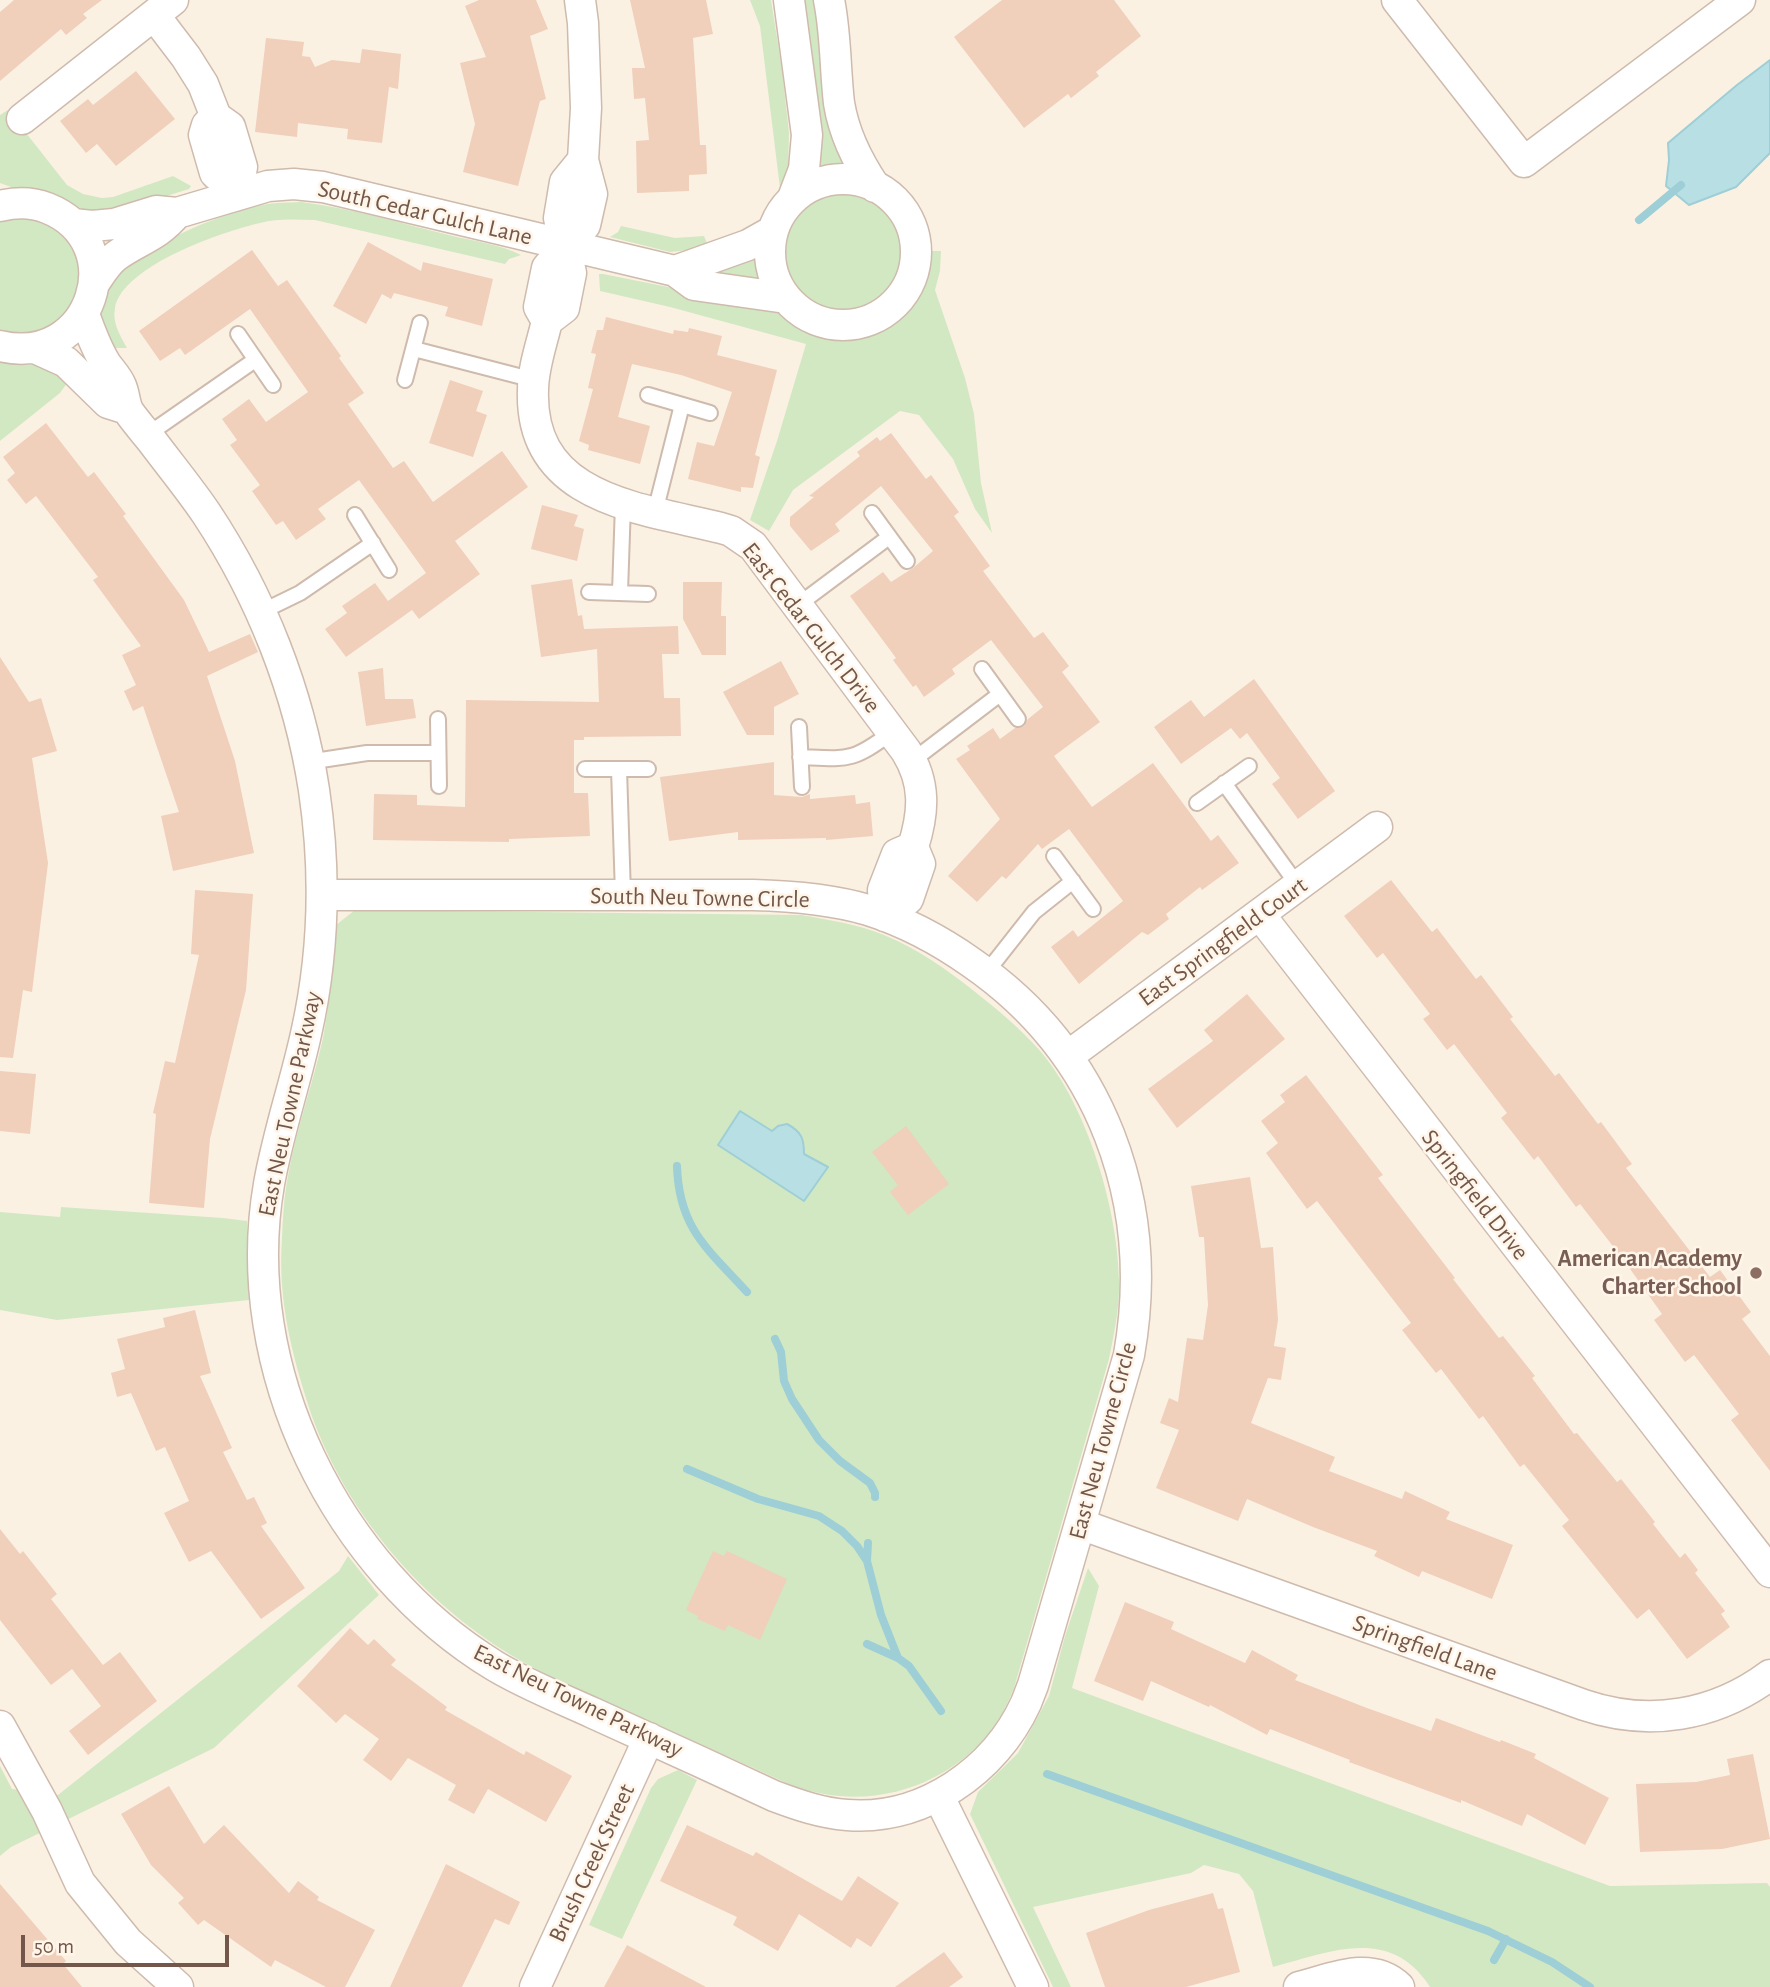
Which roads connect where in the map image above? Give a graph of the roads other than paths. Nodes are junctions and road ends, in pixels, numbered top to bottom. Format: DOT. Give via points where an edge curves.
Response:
graph roads {
  1 [pos="580,0"];
  2 [pos="789,0"];
  3 [pos="829,0"];
  4 [pos="1397,0"];
  5 [pos="1740,0"];
  6 [pos="163,8"];
  7 [pos="22,119"];
  8 [pos="876,187"];
  9 [pos="237,194"];
  10 [pos="793,198"];
  11 [pos="7,202"];
  12 [pos="177,213"];
  13 [pos="73,224"];
  14 [pos="773,231"];
  15 [pos="565,247"];
  16 [pos="675,271"];
  17 [pos="95,282"];
  18 [pos="786,298"];
  19 [pos="84,314"];
  20 [pos="420,323"];
  21 [pos="238,334"];
  22 [pos="0,346"];
  23 [pos="35,348"];
  24 [pos="414,349"];
  25 [pos="255,360"];
  26 [pos="405,380"];
  27 [pos="534,380"];
  28 [pos="273,385"];
  29 [pos="648,395"];
  30 [pos="682,405"];
  31 [pos="127,409"];
  32 [pos="710,413"];
  33 [pos="147,435"];
  34 [pos="622,504"];
  35 [pos="655,512"];
  36 [pos="872,513"];
  37 [pos="355,515"];
  38 [pos="889,537"];
  39 [pos="373,543"];
  40 [pos="908,561"];
  41 [pos="389,570"];
  42 [pos="589,592"];
  43 [pos="620,592"];
  44 [pos="649,594"];
  45 [pos="798,605"];
  46 [pos="261,612"];
  47 [pos="982,669"];
  48 [pos="1000,694"];
  49 [pos="438,719"];
  50 [pos="1018,719"];
  51 [pos="799,727"];
  52 [pos="892,732"];
  53 [pos="438,753"];
  54 [pos="800,757"];
  55 [pos="912,761"];
  56 [pos="309,762"];
  57 [pos="1249,766"];
  58 [pos="585,769"];
  59 [pos="619,769"];
  60 [pos="648,769"];
  61 [pos="1224,783"];
  62 [pos="439,786"];
  63 [pos="802,787"];
  64 [pos="1197,803"];
  65 [pos="1377,827"];
  66 [pos="1054,856"];
  67 [pos="1073,881"];
  68 [pos="1299,887"];
  69 [pos="322,895"];
  70 [pos="623,895"];
  71 [pos="1093,909"];
  72 [pos="1260,915"];
  73 [pos="886,916"];
  74 [pos="986,973"];
  75 [pos="1068,1056"];
  76 [pos="1080,1524"];
  77 [pos="1770,1572"];
  78 [pos="1770,1675"];
  79 [pos="0,1726"];
  80 [pos="649,1738"];
  81 [pos="939,1797"];
  82 [pos="178,1987"];
  83 [pos="535,1987"];
  84 [pos="1033,1987"];
  85 [pos="1299,1987"];
  86 [pos="1399,1987"];
  1 -- 15 [label="street, East Cedar Gulch Drive" via="586,108 583,160 592,194 585,225"];
  2 -- 10 [label="street" via="807,135 804,169"];
  3 -- 8 [label="street" via="842,116 856,158"];
  4 -- 5 [label="street" via="1524,162"];
  6 -- 7 [label="street"];
  6 -- 9 [label="street" via="216,117 230,127 242,167"];
  8 -- 10 [label="street" via="855,180 832,180"];
  8 -- 18 [label="street" via="902,210 915,242 913,273 898,301 872,319 841,326 811,318"];
  9 -- 12 [label="street, South Cedar Gulch Lane"];
  9 -- 15 [label="street, South Cedar Gulch Lane" via="281,184 323,187"];
  10 -- 14 [label="street"];
  11 -- 13 [label="street" via="39,205"];
  12 -- 13 [label="street, South Cedar Gulch Lane" via="156,211 114,223"];
  12 -- 17 [label="street, South Cedar Gulch Lane" via="163,229 116,256"];
  13 -- 17 [label="street" via="86,241"];
  14 -- 16 [label="street"];
  14 -- 18 [label="street" via="771,266"];
  15 -- 16 [label="street, South Cedar Gulch Lane"];
  15 -- 27 [label="street, East Cedar Gulch Drive" via="547,268 539,307 547,321"];
  16 -- 18 [label="street, South Cedar Gulch Lane" via="694,285"];
  17 -- 19 [label="street"];
  19 -- 23 [label="street" via="55,342"];
  19 -- 31 [label="street, East Neu Towne Parkway" via="100,353 121,386"];
  20 -- 24 [label="lane"];
  21 -- 25 [label="lane"];
  22 -- 23 [label="street"];
  23 -- 31 [label="street, East Neu Towne Parkway" via="66,362 108,402"];
  24 -- 26 [label="lane"];
  24 -- 27 [label="lane"];
  25 -- 28 [label="lane"];
  25 -- 33 [label="lane"];
  27 -- 34 [label="street, East Cedar Gulch Drive" via="534,420 551,455 584,488"];
  29 -- 30 [label="lane"];
  30 -- 32 [label="lane"];
  30 -- 35 [label="lane"];
  31 -- 33 [label="street, East Neu Towne Parkway"];
  33 -- 46 [label="street, East Neu Towne Parkway" via="212,523"];
  34 -- 35 [label="street, East Cedar Gulch Drive"];
  34 -- 43 [label="lane"];
  35 -- 45 [label="street, East Cedar Gulch Drive" via="721,528 742,538"];
  36 -- 38 [label="lane"];
  37 -- 39 [label="lane"];
  38 -- 40 [label="lane"];
  38 -- 45 [label="lane"];
  39 -- 41 [label="lane"];
  39 -- 46 [label="lane" via="300,593"];
  42 -- 43 [label="lane"];
  43 -- 44 [label="lane"];
  45 -- 52 [label="street, East Cedar Gulch Drive"];
  46 -- 56 [label="street, East Neu Towne Parkway" via="295,703"];
  47 -- 48 [label="lane"];
  48 -- 50 [label="lane"];
  48 -- 55 [label="lane"];
  49 -- 53 [label="lane"];
  51 -- 54 [label="lane"];
  52 -- 54 [label="lane" via="853,757"];
  52 -- 55 [label="street, East Cedar Gulch Drive"];
  53 -- 56 [label="lane" via="367,753"];
  53 -- 62 [label="lane"];
  54 -- 63 [label="lane"];
  55 -- 73 [label="street, East Cedar Gulch Drive" via="923,808 913,847 920,864 908,899"];
  56 -- 69 [label="street, East Neu Towne Parkway"];
  57 -- 61 [label="lane"];
  58 -- 59 [label="lane"];
  59 -- 60 [label="lane"];
  59 -- 70 [label="lane"];
  61 -- 64 [label="lane"];
  61 -- 68 [label="lane"];
  65 -- 68 [label="street, East Springfield Court"];
  66 -- 67 [label="lane"];
  67 -- 71 [label="lane"];
  67 -- 74 [label="lane" via="1034,912"];
  68 -- 72 [label="street, East Springfield Court"];
  69 -- 70 [label="street, South Neu Towne Circle"];
  69 -- 80 [label="street, East Neu Towne Parkway" via="310,1018 272,1172 265,1226 269,1317 284,1387 303,1442 324,1486 368,1551 442,1628 499,1668"];
  70 -- 73 [label="street, South Neu Towne Circle" via="782,895"];
  72 -- 75 [label="street, East Springfield Court"];
  72 -- 77 [label="street, Springfield Drive"];
  73 -- 74 [label="street, South Neu Towne Circle" via="931,937"];
  74 -- 75 [label="street, South Neu Towne Circle" via="1034,1015"];
  75 -- 76 [label="street, East Neu Towne Circle" via="1094,1100 1117,1157 1133,1222 1137,1272 1129,1355"];
  76 -- 78 [label="street, Springfield Lane" via="1606,1712 1650,1717 1685,1714 1719,1704"];
  76 -- 81 [label="street, East Neu Towne Circle" via="1020,1716 993,1754"];
  79 -- 82 [label="street" via="47,1811 80,1884 128,1942"];
  80 -- 81 [label="street, East Neu Towne Parkway" via="774,1796 826,1813 888,1813"];
  80 -- 83 [label="street, Brush Creek Street"];
  81 -- 84 [label="street"];
  85 -- 86 [label="street" via="1357,1972 1372,1972"];
}
